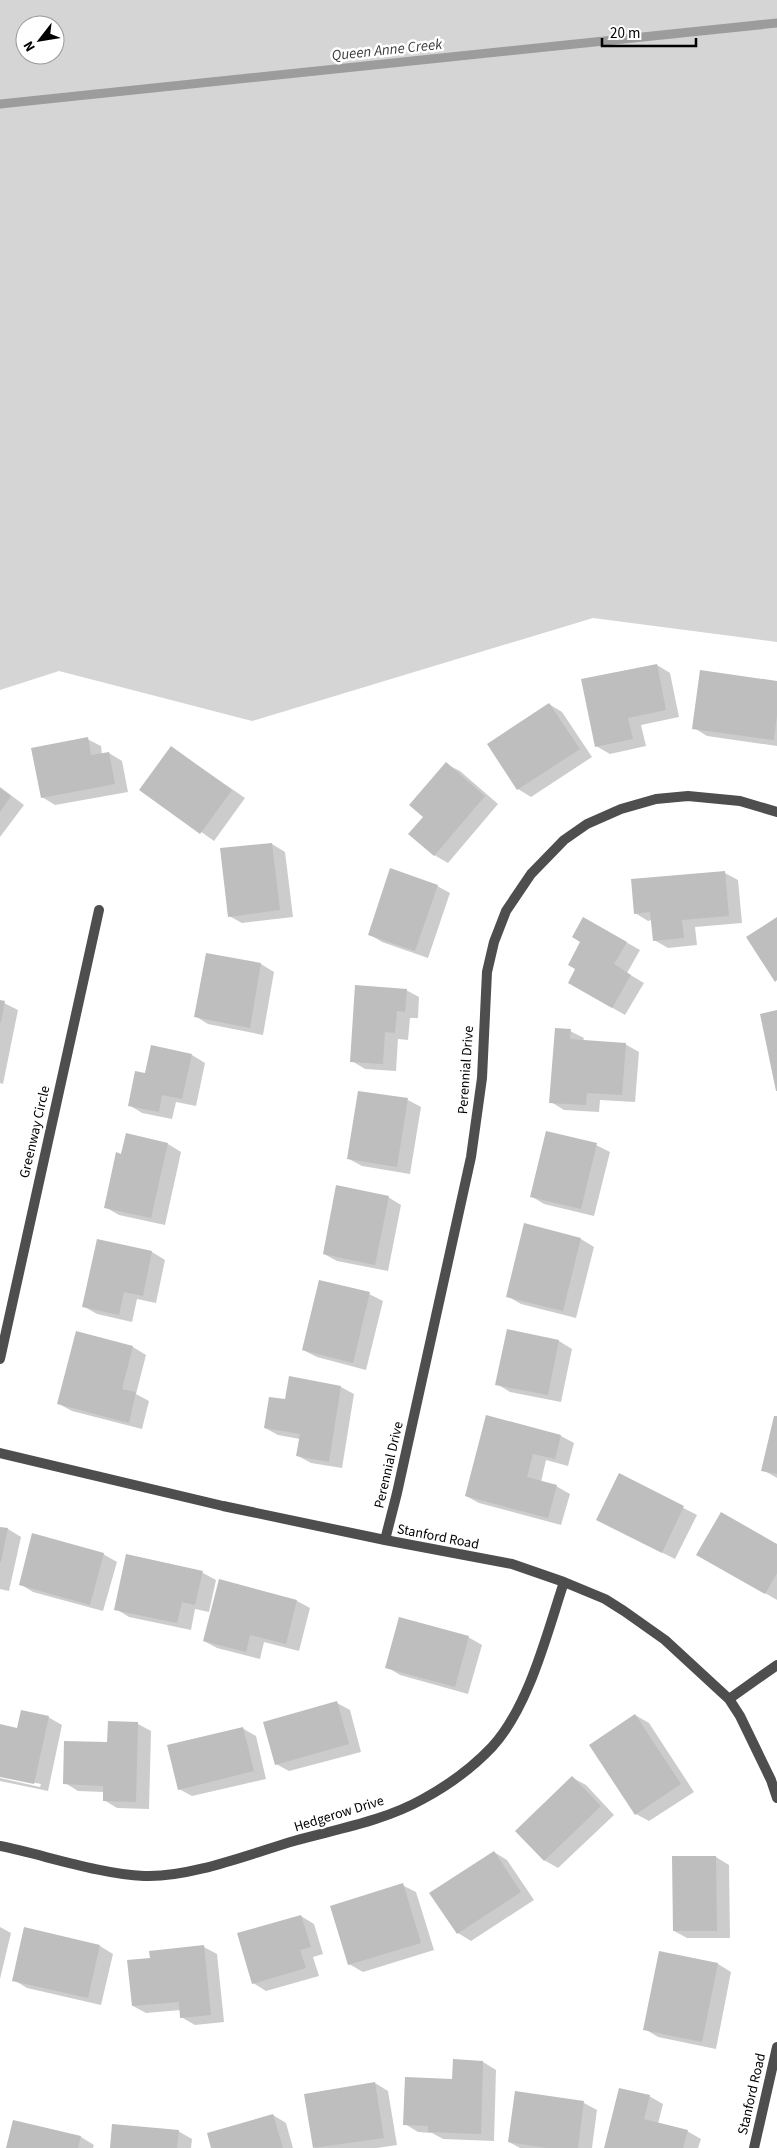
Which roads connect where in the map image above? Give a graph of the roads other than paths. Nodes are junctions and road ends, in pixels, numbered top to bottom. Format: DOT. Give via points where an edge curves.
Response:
graph roads {
  1 [pos="777,812"];
  2 [pos="99,910"];
  3 [pos="0,1359"];
  4 [pos="0,1453"];
  5 [pos="385,1540"];
  6 [pos="564,1582"];
  7 [pos="777,1665"];
  8 [pos="729,1699"];
  9 [pos="777,1798"];
  10 [pos="0,1846"];
  11 [pos="777,2047"];
  12 [pos="754,2148"];
  1 -- 5 [label="street, Perennial Drive" via="740,800 688,796 621,809 587,824 564,840 531,874 506,910 487,972 482,1078 471,1157"];
  2 -- 3 [label="street, Greenway Circle"];
  4 -- 5 [label="street, Stanford Road" via="223,1506"];
  5 -- 6 [label="street, Stanford Road" via="512,1564"];
  6 -- 8 [label="street, Stanford Road" via="624,1610 665,1640"];
  6 -- 10 [label="street, Hedgerow Drive" via="536,1666 515,1714 492,1746 465,1771 422,1800 376,1819 239,1859 165,1876 97,1869"];
  7 -- 8 [label="street"];
  8 -- 9 [label="street, Stanford Road" via="744,1724"];
  11 -- 12 [label="street, Stanford Road"];
}
